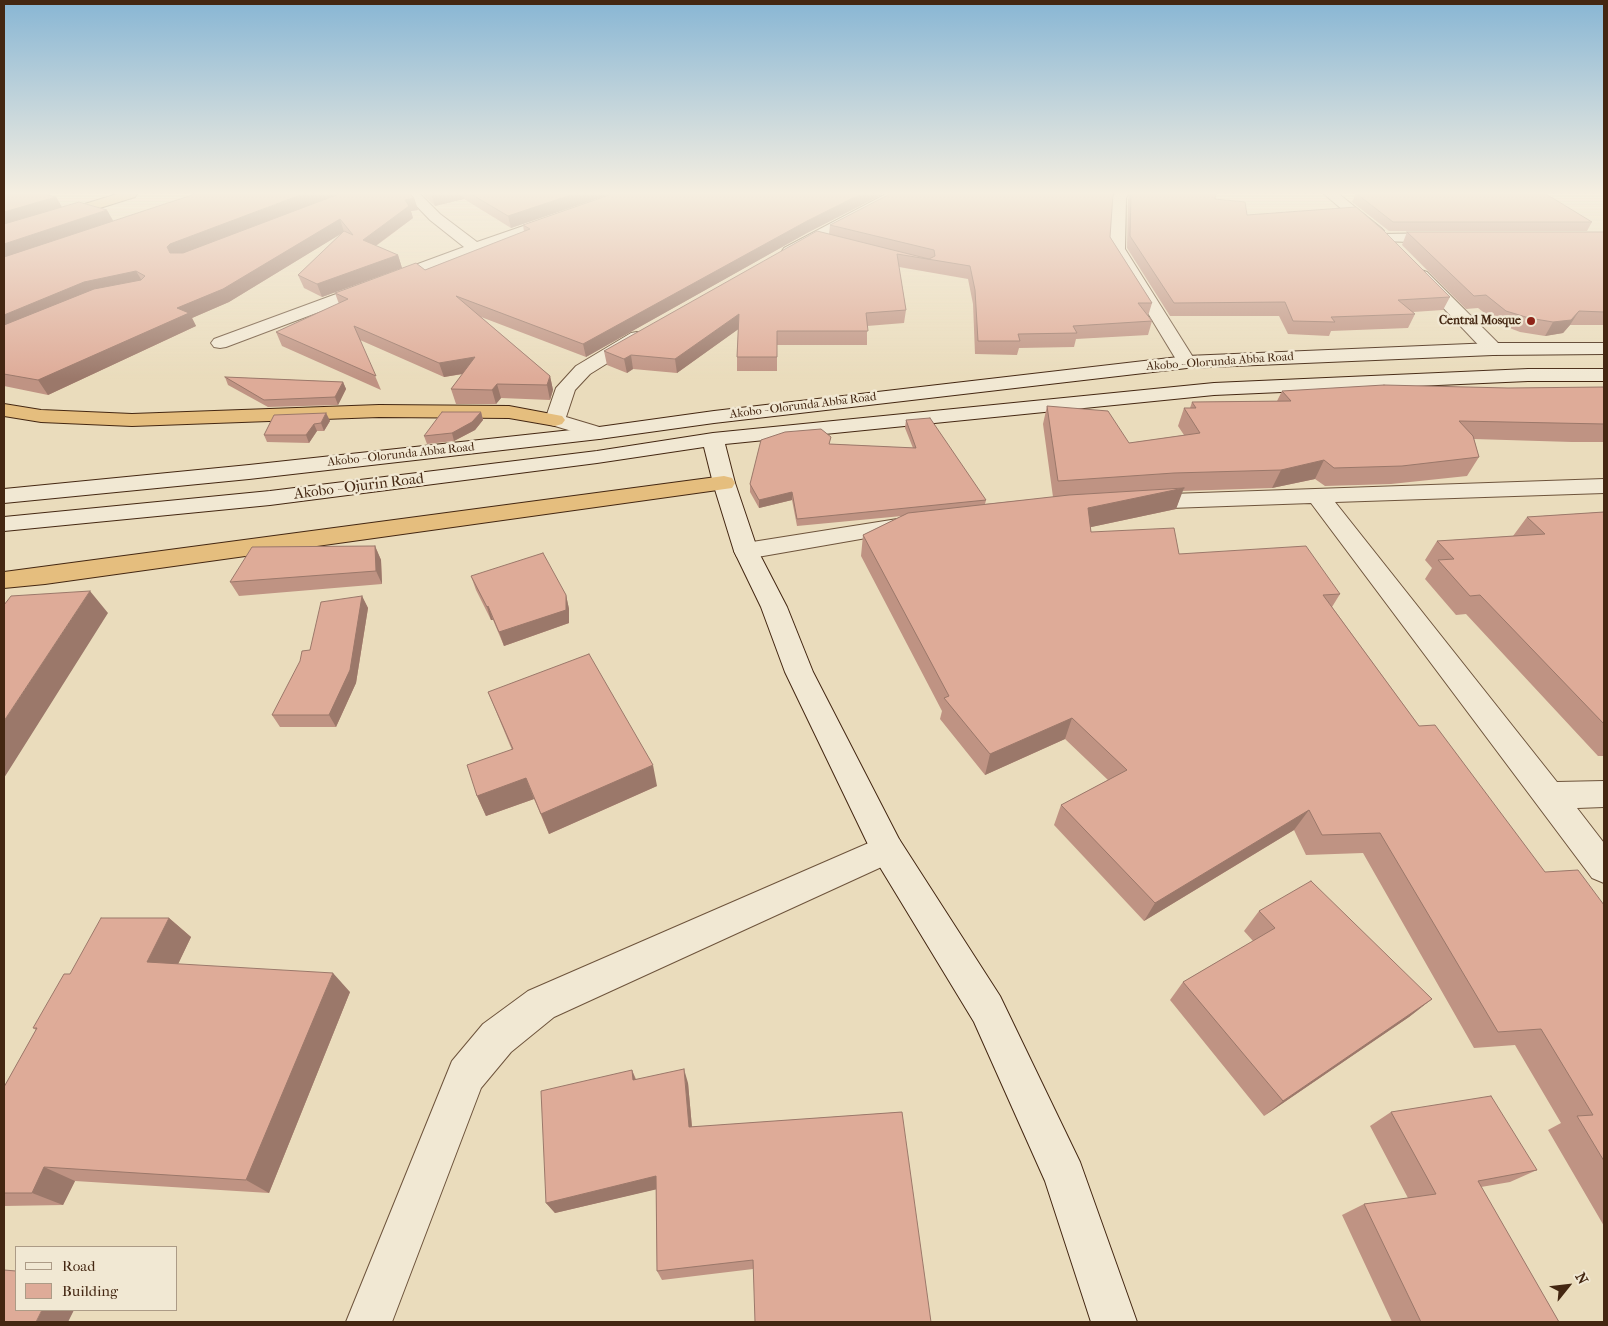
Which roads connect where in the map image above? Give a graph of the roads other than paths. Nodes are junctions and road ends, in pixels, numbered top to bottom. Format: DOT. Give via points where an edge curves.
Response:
graph roads {
  1 [pos="454,256"];
  2 [pos="1121,256"];
  3 [pos="1412,266"];
  4 [pos="649,331"];
  5 [pos="220,343"];
  6 [pos="1493,349"];
  7 [pos="1604,349"];
  8 [pos="1431,351"];
  9 [pos="1187,362"];
  10 [pos="1604,376"];
  11 [pos="1460,378"];
  12 [pos="4,410"];
  13 [pos="555,420"];
  14 [pos="599,433"];
  15 [pos="713,439"];
  16 [pos="724,483"];
  17 [pos="1604,486"];
  18 [pos="1317,495"];
  19 [pos="4,496"];
  20 [pos="1121,503"];
  21 [pos="929,522"];
  22 [pos="4,524"];
  23 [pos="746,551"];
  24 [pos="4,580"];
  25 [pos="1604,794"];
  26 [pos="1548,795"];
  27 [pos="887,849"];
  28 [pos="1604,868"];
  29 [pos="369,1322"];
  30 [pos="1114,1322"];
  1 -- 5 [label="street"];
  2 -- 9 [label="street"];
  3 -- 6 [label="street"];
  4 -- 13 [label="street" via="583,370 566,388"];
  6 -- 7 [label="street, Akobo - Olorunda Abba Road"];
  6 -- 8 [label="street, Akobo - Olorunda Abba Road"];
  8 -- 9 [label="street, Akobo - Olorunda Abba Road"];
  8 -- 11 [label="street"];
  9 -- 14 [label="street, Akobo - Olorunda Abba Road"];
  10 -- 11 [label="street, Akobo - Olorunda Abba Road"];
  11 -- 15 [label="street, Akobo - Olorunda Abba Road" via="1214,389"];
  12 -- 13 [label="highway" via="40,416 132,420 379,410 509,412"];
  13 -- 14 [label="street"];
  14 -- 19 [label="street, Akobo - Olorunda Abba Road"];
  15 -- 16 [label="street"];
  15 -- 22 [label="street, Akobo - Ojurin Road" via="270,498"];
  16 -- 23 [label="street"];
  16 -- 24 [label="highway"];
  17 -- 18 [label="street"];
  18 -- 20 [label="street"];
  18 -- 26 [label="street"];
  21 -- 23 [label="street"];
  23 -- 27 [label="street" via="774,607 799,672"];
  25 -- 26 [label="street"];
  26 -- 28 [label="street"];
  27 -- 29 [label="street" via="541,1004 498,1038 466,1075"];
  27 -- 30 [label="street" via="987,1009 1065,1177"];
}
